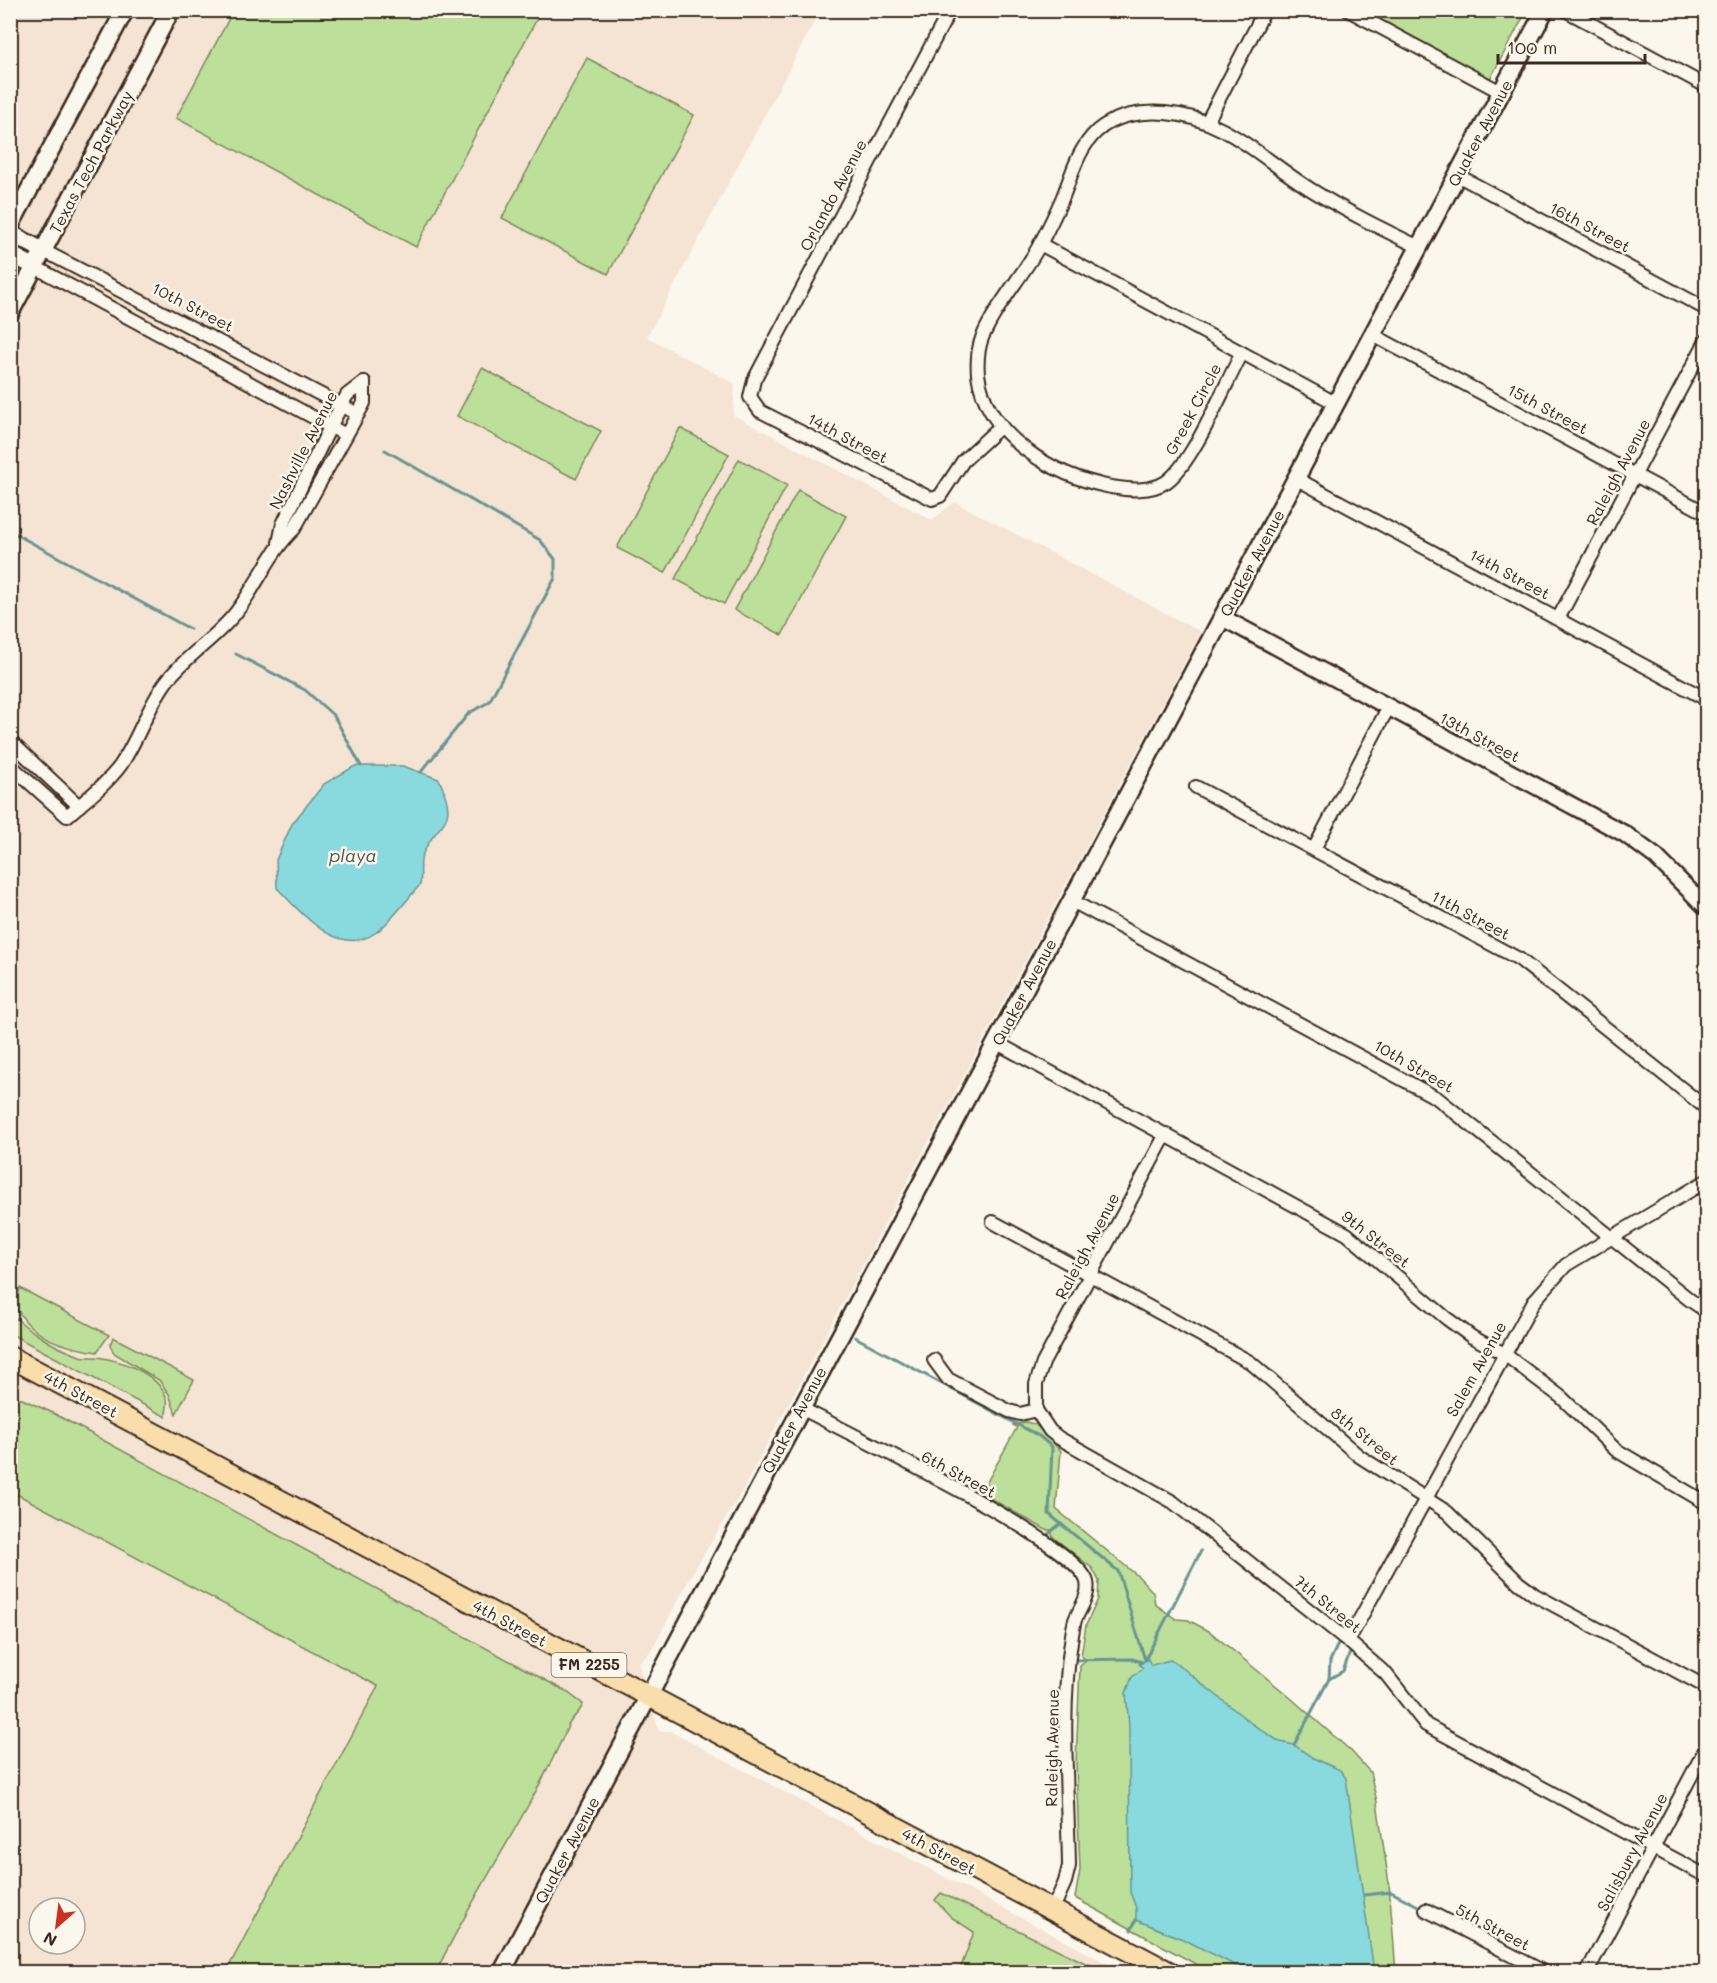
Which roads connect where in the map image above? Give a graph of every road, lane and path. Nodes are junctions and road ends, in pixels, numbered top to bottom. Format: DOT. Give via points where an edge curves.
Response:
graph roads {
  1 [pos="125,10"];
  2 [pos="171,10"];
  3 [pos="950,10"];
  4 [pos="1265,10"];
  5 [pos="1348,10"];
  6 [pos="1545,10"];
  7 [pos="1565,10"];
  8 [pos="1707,86"];
  9 [pos="1501,92"];
  10 [pos="1207,122"];
  11 [pos="1457,175"];
  12 [pos="10,226"];
  13 [pos="10,233"];
  14 [pos="1040,244"];
  15 [pos="1419,248"];
  16 [pos="44,250"];
  17 [pos="10,254"];
  18 [pos="35,267"];
  19 [pos="1707,309"];
  20 [pos="10,313"];
  21 [pos="1373,335"];
  22 [pos="1707,341"];
  23 [pos="1242,353"];
  24 [pos="750,397"];
  25 [pos="1337,404"];
  26 [pos="342,405"];
  27 [pos="358,414"];
  28 [pos="1001,426"];
  29 [pos="330,427"];
  30 [pos="346,435"];
  31 [pos="1635,474"];
  32 [pos="1297,479"];
  33 [pos="1707,513"];
  34 [pos="279,544"];
  35 [pos="1223,618"];
  36 [pos="1558,619"];
  37 [pos="1707,699"];
  38 [pos="1388,708"];
  39 [pos="10,741"];
  40 [pos="10,765"];
  41 [pos="1196,787"];
  42 [pos="79,806"];
  43 [pos="1314,849"];
  44 [pos="1072,901"];
  45 [pos="1707,907"];
  46 [pos="997,1043"];
  47 [pos="1707,1108"];
  48 [pos="1166,1134"];
  49 [pos="1707,1181"];
  50 [pos="993,1222"];
  51 [pos="1611,1237"];
  52 [pos="1090,1274"];
  53 [pos="1707,1311"];
  54 [pos="1503,1353"];
  55 [pos="10,1357"];
  56 [pos="934,1360"];
  57 [pos="801,1408"];
  58 [pos="1036,1410"];
  59 [pos="1425,1499"];
  60 [pos="1707,1503"];
  61 [pos="1088,1585"];
  62 [pos="1348,1641"];
  63 [pos="1707,1687"];
  64 [pos="648,1696"];
  65 [pos="1707,1748"];
  66 [pos="1653,1847"];
  67 [pos="1707,1876"];
  68 [pos="1426,1910"];
  69 [pos="1052,1911"];
  70 [pos="502,1972"];
  71 [pos="1168,1972"];
  72 [pos="1544,1972"];
  73 [pos="1587,1972"];
  1 -- 12 [label="main road"];
  2 -- 16 [label="main road, Texas Tech Parkway"];
  3 -- 24 [label="street, Orlando Avenue" via="754,380"];
  4 -- 10 [label="street"];
  5 -- 9 [label="street"];
  6 -- 9 [label="main road, Quaker Avenue"];
  7 -- 8 [label="street"];
  9 -- 11 [label="main road, Quaker Avenue"];
  10 -- 14 [label="street, Greek Circle" via="1167,113 1145,113 1113,120 1099,129 1077,159"];
  10 -- 15 [label="street, Greek Circle" via="1240,138 1307,188"];
  11 -- 15 [label="main road, Quaker Avenue"];
  11 -- 19 [label="street, 16th Street"];
  13 -- 16 [label="street, 10th Street"];
  14 -- 23 [label="street, Greek Circle"];
  14 -- 28 [label="street, Greek Circle" via="987,329 978,354 982,393"];
  15 -- 21 [label="main road, Quaker Avenue"];
  16 -- 18 [label="main road, Texas Tech Parkway"];
  16 -- 26 [label="street, 10th Street"];
  17 -- 18 [label="street"];
  18 -- 20 [label="main road, Texas Tech Parkway"];
  18 -- 29 [label="street"];
  21 -- 25 [label="main road, Quaker Avenue"];
  21 -- 31 [label="street, 15th Street"];
  22 -- 31 [label="street, Raleigh Avenue"];
  23 -- 25 [label="street, Greek Circle"];
  23 -- 28 [label="street, Greek Circle" via="1186,460 1167,481 1153,488 1121,489 1068,475 1041,460"];
  24 -- 28 [label="street, 14th Street" via="760,411 928,499 938,498 963,461"];
  25 -- 32 [label="main road, Quaker Avenue"];
  26 -- 27 [label="street, 10th Street"];
  26 -- 27 [label="street, Nashville Avenue" via="347,395 364,382 364,403"];
  26 -- 29 [label="street, Nashville Avenue"];
  27 -- 30 [label="street, Nashville Avenue"];
  29 -- 30 [label="street"];
  29 -- 34 [label="street, Nashville Avenue" via="283,524"];
  30 -- 34 [label="street, Nashville Avenue" via="294,529"];
  31 -- 33 [label="street, 15th Street"];
  31 -- 36 [label="street, Raleigh Avenue"];
  32 -- 35 [label="main road, Quaker Avenue"];
  32 -- 36 [label="street, 14th Street"];
  34 -- 42 [label="street, Nashville Avenue" via="232,618 166,681 120,765"];
  35 -- 38 [label="street, 13th Street"];
  35 -- 44 [label="main road, Quaker Avenue"];
  36 -- 37 [label="street, 14th Street"];
  38 -- 43 [label="street"];
  38 -- 45 [label="street, 13th Street" via="1625,834 1656,857"];
  39 -- 42 [label="street"];
  40 -- 42 [label="street, Nashville Avenue" via="68,816"];
  41 -- 43 [label="street, 11th Street"];
  43 -- 47 [label="street, 11th Street" via="1519,959"];
  44 -- 46 [label="main road, Quaker Avenue"];
  44 -- 51 [label="street, 10th Street" via="1437,1098"];
  46 -- 48 [label="street, 9th Street"];
  46 -- 57 [label="main road, Quaker Avenue"];
  48 -- 52 [label="street, Raleigh Avenue"];
  48 -- 54 [label="street, 9th Street" via="1347,1234 1446,1318"];
  49 -- 51 [label="street, Salem Avenue"];
  50 -- 52 [label="street, 8th Street"];
  51 -- 53 [label="street, 10th Street"];
  51 -- 54 [label="street, Salem Avenue" via="1566,1265 1545,1286"];
  52 -- 58 [label="street, Raleigh Avenue" via="1043,1363 1036,1384"];
  52 -- 59 [label="street, 8th Street" via="1250,1362 1359,1455"];
  54 -- 59 [label="street, Salem Avenue"];
  54 -- 60 [label="street, 9th Street" via="1561,1396 1616,1450"];
  55 -- 64 [label="main road, 4th Street / FM 2255"];
  56 -- 58 [label="street" via="948,1378 1009,1411 1020,1414"];
  57 -- 61 [label="street, 6th Street" via="1019,1525 1076,1566"];
  57 -- 64 [label="main road, Quaker Avenue"];
  58 -- 62 [label="street, 7th Street" via="1059,1438 1167,1498"];
  59 -- 62 [label="street, Salem Avenue"];
  59 -- 63 [label="street, 8th Street" via="1448,1512 1535,1595"];
  61 -- 69 [label="street, Raleigh Avenue" via="1074,1622 1070,1647 1065,1757 1069,1866"];
  62 -- 66 [label="street, 7th Street" via="1386,1674 1426,1725"];
  64 -- 69 [label="main road, 4th Street / FM 2255"];
  64 -- 70 [label="main road, Quaker Avenue"];
  65 -- 66 [label="street, Salisbury Avenue"];
  66 -- 67 [label="street, 7th Street"];
  66 -- 73 [label="street, Salisbury Avenue"];
  68 -- 72 [label="street, 5th Street"];
  69 -- 71 [label="main road, 4th Street / FM 2255"];
}
